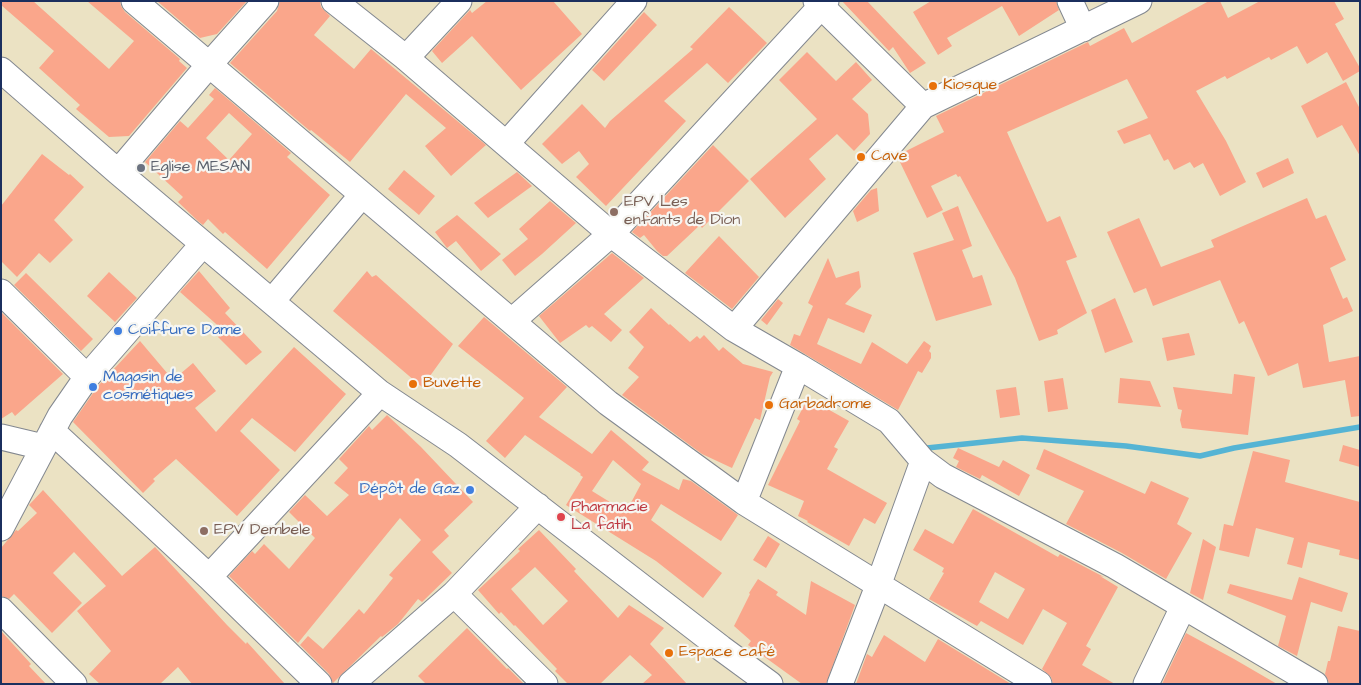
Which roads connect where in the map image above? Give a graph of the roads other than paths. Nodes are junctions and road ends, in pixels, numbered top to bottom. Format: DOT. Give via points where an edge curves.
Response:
graph roads {
  1 [pos="134,1"];
  2 [pos="266,1"];
  3 [pos="334,1"];
  4 [pos="458,1"];
  5 [pos="634,1"];
  6 [pos="1070,1"];
  7 [pos="1139,1"];
  8 [pos="821,3"];
  9 [pos="1083,29"];
  10 [pos="406,58"];
  11 [pos="208,66"];
  12 [pos="1,70"];
  13 [pos="923,106"];
  14 [pos="507,143"];
  15 [pos="118,172"];
  16 [pos="362,195"];
  17 [pos="611,234"];
  18 [pos="203,244"];
  19 [pos="1,292"];
  20 [pos="272,301"];
  21 [pos="512,321"];
  22 [pos="734,329"];
  23 [pos="798,366"];
  24 [pos="86,377"];
  25 [pos="380,393"];
  26 [pos="1,436"];
  27 [pos="48,439"];
  28 [pos="923,461"];
  29 [pos="744,502"];
  30 [pos="538,506"];
  31 [pos="1,528"];
  32 [pos="209,577"];
  33 [pos="878,586"];
  34 [pos="454,594"];
  35 [pos="1183,606"];
  36 [pos="1,610"];
  37 [pos="74,684"];
  38 [pos="319,684"];
  39 [pos="351,684"];
  40 [pos="545,684"];
  41 [pos="770,684"];
  42 [pos="840,684"];
  43 [pos="1039,684"];
  44 [pos="1146,684"];
  45 [pos="1315,684"];
  1 -- 11 [label="street"];
  2 -- 11 [label="street"];
  3 -- 10 [label="street"];
  4 -- 10 [label="street"];
  5 -- 14 [label="street"];
  6 -- 9 [label="street"];
  7 -- 9 [label="street"];
  8 -- 13 [label="street"];
  8 -- 17 [label="street"];
  9 -- 13 [label="street"];
  10 -- 14 [label="street"];
  11 -- 15 [label="street"];
  11 -- 16 [label="street"];
  12 -- 15 [label="street"];
  13 -- 22 [label="street"];
  14 -- 17 [label="street"];
  15 -- 18 [label="street"];
  16 -- 20 [label="street"];
  16 -- 21 [label="street"];
  17 -- 21 [label="street"];
  17 -- 22 [label="street"];
  18 -- 20 [label="street"];
  18 -- 24 [label="street"];
  19 -- 24 [label="street"];
  20 -- 25 [label="street"];
  21 -- 29 [label="street" via="608,403"];
  22 -- 23 [label="street"];
  23 -- 28 [label="street" via="890,421"];
  23 -- 29 [label="street"];
  24 -- 27 [label="street"];
  25 -- 30 [label="street" via="458,445"];
  25 -- 32 [label="street"];
  26 -- 27 [label="street"];
  27 -- 31 [label="street"];
  27 -- 32 [label="street"];
  28 -- 33 [label="street"];
  28 -- 35 [label="street" via="943,476 1115,566"];
  29 -- 33 [label="street"];
  30 -- 34 [label="street"];
  30 -- 41 [label="street"];
  32 -- 38 [label="street"];
  33 -- 42 [label="street"];
  33 -- 43 [label="street"];
  34 -- 39 [label="street"];
  34 -- 40 [label="street"];
  35 -- 44 [label="street"];
  35 -- 45 [label="street"];
  36 -- 37 [label="street"];
}
